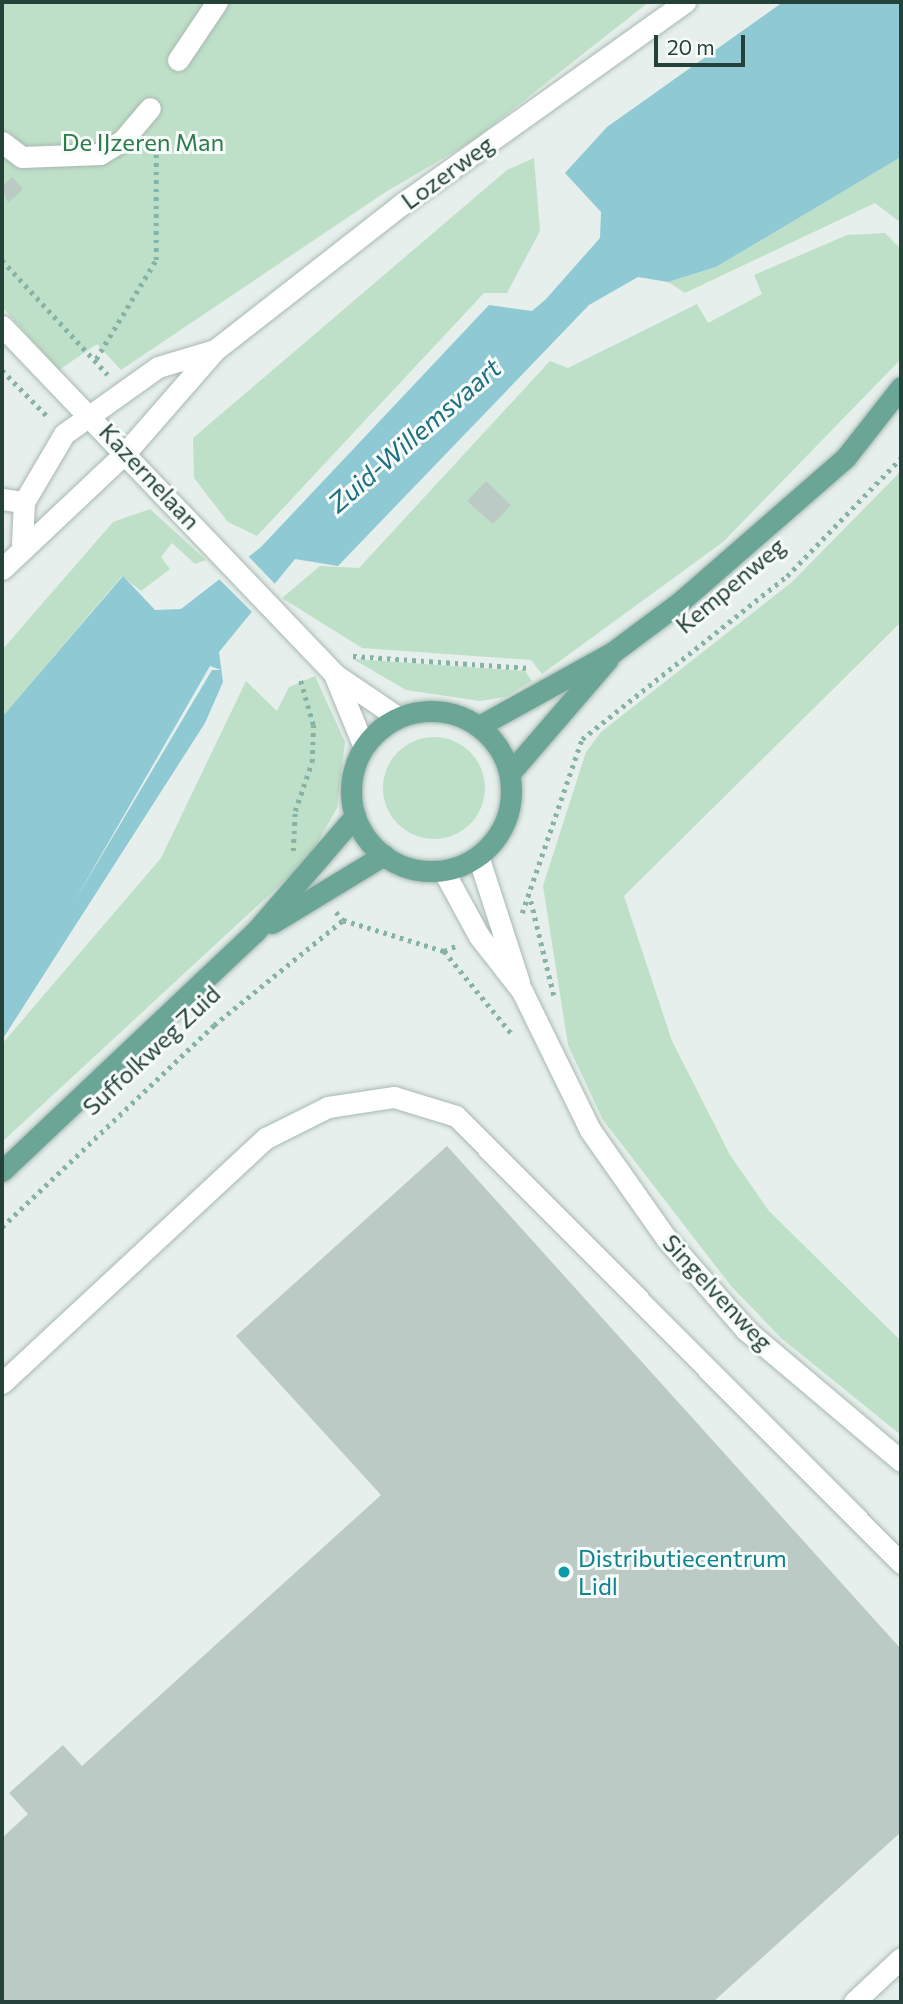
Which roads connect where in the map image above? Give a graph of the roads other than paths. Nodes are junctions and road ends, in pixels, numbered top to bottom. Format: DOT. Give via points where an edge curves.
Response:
graph roads {
  1 [pos="217,2"];
  2 [pos="685,2"];
  3 [pos="178,60"];
  4 [pos="150,108"];
  5 [pos="2,142"];
  6 [pos="2,326"];
  7 [pos="215,350"];
  8 [pos="901,387"];
  9 [pos="92,415"];
  10 [pos="126,452"];
  11 [pos="2,499"];
  12 [pos="24,502"];
  13 [pos="22,544"];
  14 [pos="2,569"];
  15 [pos="613,652"];
  16 [pos="334,674"];
  17 [pos="399,718"];
  18 [pos="479,726"];
  19 [pos="364,747"];
  20 [pos="510,773"];
  21 [pos="355,816"];
  22 [pos="384,855"];
  23 [pos="478,856"];
  24 [pos="443,870"];
  25 [pos="255,932"];
  26 [pos="522,991"];
  27 [pos="2,1171"];
  28 [pos="2,1382"];
  29 [pos="901,1461"];
  30 [pos="901,1563"];
  31 [pos="901,1958"];
  32 [pos="854,2002"];
  1 -- 3 [label="street"];
  2 -- 7 [label="street, Lozerweg" via="402,204"];
  4 -- 5 [label="street" via="122,141 100,154 22,157"];
  6 -- 9 [label="street, Kazernelaan"];
  7 -- 9 [label="street, Lozerweg" via="158,367"];
  7 -- 10 [label="street, Lozerweg"];
  8 -- 15 [label="main road, Kempenweg" via="846,457 748,547"];
  9 -- 10 [label="street, Kazernelaan"];
  9 -- 12 [label="street, Lozerweg" via="64,434"];
  10 -- 13 [label="street, Lozerweg"];
  10 -- 16 [label="street, Kazernelaan"];
  11 -- 12 [label="street"];
  12 -- 13 [label="street"];
  13 -- 14 [label="street, Lozerweg"];
  15 -- 18 [label="main road, Kempenweg"];
  15 -- 20 [label="main road, Kempenweg"];
  16 -- 17 [label="street, Kazernelaan"];
  16 -- 19 [label="street, Kazernelaan"];
  17 -- 18 [label="main road" via="426,711"];
  17 -- 19 [label="main road"];
  18 -- 20 [label="main road" via="498,747"];
  19 -- 21 [label="main road" via="351,793"];
  20 -- 23 [label="main road" via="506,820"];
  21 -- 22 [label="main road"];
  21 -- 25 [label="main road, Suffolkweg Zuid" via="308,876"];
  22 -- 24 [label="main road" via="412,868"];
  22 -- 25 [label="main road, Suffolkweg Zuid"];
  23 -- 24 [label="main road"];
  23 -- 26 [label="street, Singelvenweg" via="506,925"];
  24 -- 26 [label="street, Singelvenweg" via="480,936"];
  25 -- 27 [label="main road, Suffolkweg Zuid"];
  26 -- 29 [label="street, Singelvenweg" via="590,1130 666,1238 746,1330"];
  28 -- 30 [label="street" via="266,1138 328,1107 394,1097 456,1116"];
  31 -- 32 [label="street"];
}
